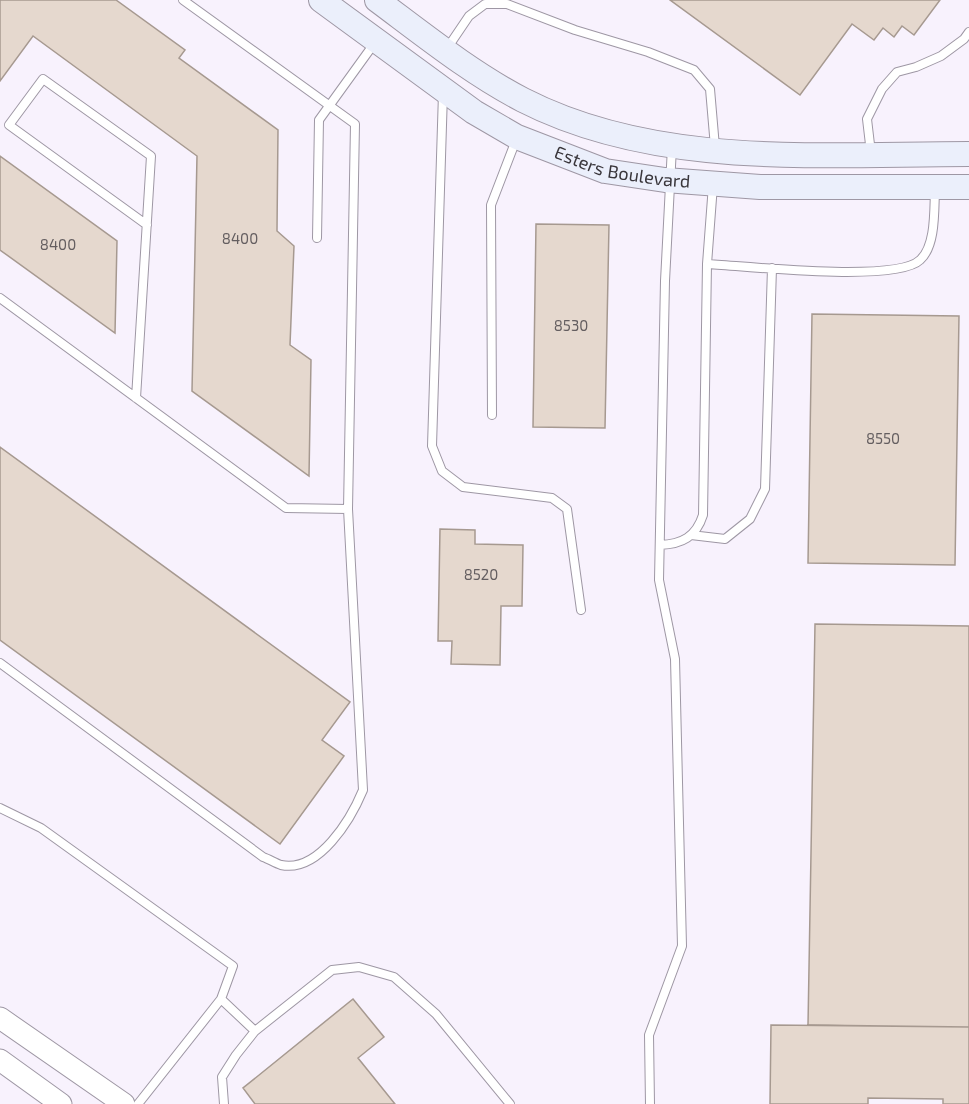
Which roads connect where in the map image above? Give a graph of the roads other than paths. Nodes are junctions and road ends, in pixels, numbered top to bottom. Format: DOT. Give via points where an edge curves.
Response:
graph roads {
  1 [pos="183,0"];
  2 [pos="321,0"];
  3 [pos="377,0"];
  4 [pos="969,32"];
  5 [pos="376,41"];
  6 [pos="446,51"];
  7 [pos="443,89"];
  8 [pos="330,106"];
  9 [pos="517,137"];
  10 [pos="672,146"];
  11 [pos="715,150"];
  12 [pos="871,154"];
  13 [pos="969,154"];
  14 [pos="669,180"];
  15 [pos="713,184"];
  16 [pos="936,187"];
  17 [pos="969,187"];
  18 [pos="147,225"];
  19 [pos="317,238"];
  20 [pos="708,264"];
  21 [pos="772,268"];
  22 [pos="0,298"];
  23 [pos="136,398"];
  24 [pos="492,415"];
  25 [pos="348,509"];
  26 [pos="691,535"];
  27 [pos="660,545"];
  28 [pos="581,610"];
  29 [pos="0,663"];
  30 [pos="0,808"];
  31 [pos="221,999"];
  32 [pos="0,1018"];
  33 [pos="255,1031"];
  34 [pos="0,1060"];
  35 [pos="62,1104"];
  36 [pos="124,1104"];
  37 [pos="138,1104"];
  38 [pos="224,1104"];
  39 [pos="510,1104"];
  40 [pos="650,1104"];
  1 -- 8 [label="lane"];
  2 -- 5 [label="main road, Esters Boulevard"];
  3 -- 6 [label="main road, Esters Boulevard"];
  4 -- 12 [label="lane" via="941,56 897,72 882,89 867,119"];
  5 -- 7 [label="main road, Esters Boulevard"];
  5 -- 8 [label="lane"];
  6 -- 10 [label="main road, Esters Boulevard" via="523,100 555,114 610,133"];
  6 -- 11 [label="lane" via="469,16 485,4 507,4 648,52 694,70 710,89"];
  7 -- 9 [label="main road, Esters Boulevard"];
  7 -- 28 [label="lane" via="432,446 442,471 463,487 552,498 567,509"];
  8 -- 19 [label="lane" via="319,120"];
  8 -- 25 [label="lane" via="355,124"];
  9 -- 14 [label="main road, Esters Boulevard" via="605,171"];
  9 -- 24 [label="lane" via="491,205"];
  10 -- 11 [label="main road, Esters Boulevard"];
  10 -- 14 [label="lane"];
  11 -- 12 [label="main road, Esters Boulevard" via="752,154"];
  11 -- 15 [label="main road"];
  12 -- 13 [label="main road, Esters Boulevard"];
  14 -- 15 [label="main road, Esters Boulevard"];
  14 -- 27 [label="lane"];
  15 -- 16 [label="main road, Esters Boulevard"];
  15 -- 20 [label="lane"];
  16 -- 17 [label="main road, Esters Boulevard"];
  16 -- 21 [label="lane" via="934,228 922,260 912,266 853,273"];
  18 -- 18 [label="lane" via="151,156 43,79 9,125"];
  18 -- 23 [label="lane"];
  20 -- 21 [label="lane"];
  20 -- 26 [label="lane" via="703,515 699,528"];
  21 -- 26 [label="lane" via="765,489 750,519 725,539"];
  22 -- 23 [label="lane"];
  23 -- 25 [label="lane" via="286,508"];
  25 -- 29 [label="lane" via="363,790 329,845 315,858 281,865 264,857"];
  26 -- 27 [label="lane" via="675,544"];
  27 -- 40 [label="lane" via="659,580 675,659 682,946 649,1035"];
  30 -- 31 [label="lane" via="41,828 233,966"];
  31 -- 33 [label="lane"];
  31 -- 37 [label="lane"];
  32 -- 36 [label="street"];
  33 -- 38 [label="lane" via="222,1077"];
  33 -- 39 [label="lane" via="332,970 359,967 394,977 436,1014"];
  34 -- 35 [label="street"];
}
